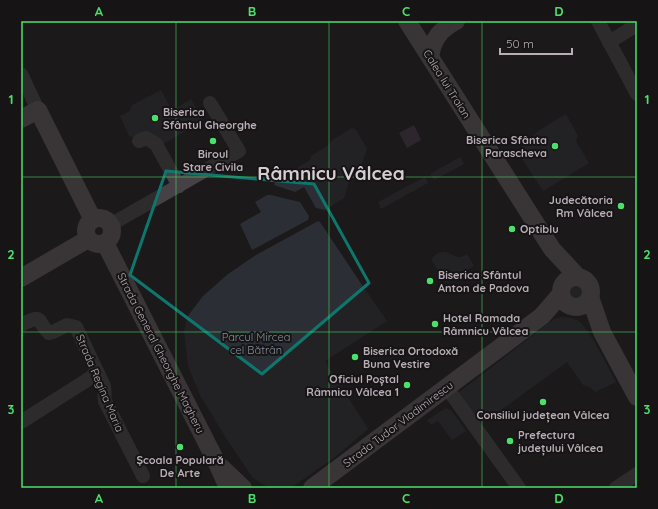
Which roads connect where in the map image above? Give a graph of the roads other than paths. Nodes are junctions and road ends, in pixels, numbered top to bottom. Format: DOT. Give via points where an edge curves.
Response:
graph roads {
  1 [pos="598,21"];
  2 [pos="408,23"];
  3 [pos="449,25"];
  4 [pos="637,25"];
  5 [pos="609,42"];
  6 [pos="430,57"];
  7 [pos="21,74"];
  8 [pos="637,94"];
  9 [pos="210,103"];
  10 [pos="38,110"];
  11 [pos="21,119"];
  12 [pos="139,141"];
  13 [pos="179,186"];
  14 [pos="93,220"];
  15 [pos="110,225"];
  16 [pos="96,241"];
  17 [pos="21,278"];
  18 [pos="569,294"];
  19 [pos="21,325"];
  20 [pos="602,332"];
  21 [pos="98,373"];
  22 [pos="447,388"];
  23 [pos="637,397"];
  24 [pos="21,422"];
  25 [pos="217,462"];
  26 [pos="637,474"];
  27 [pos="143,476"];
  28 [pos="228,488"];
  29 [pos="243,488"];
  30 [pos="312,488"];
  31 [pos="519,488"];
  32 [pos="616,488"];
  1 -- 5 [label="street"];
  2 -- 3 [label="main road" via="428,30"];
  2 -- 6 [label="main road, Calea lui Traian"];
  3 -- 6 [label="main road" via="432,47"];
  4 -- 5 [label="street"];
  5 -- 8 [label="street"];
  6 -- 18 [label="main road, Calea lui Traian" via="552,249"];
  7 -- 10 [label="street"];
  9 -- 13 [label="street" via="239,152"];
  10 -- 11 [label="main road"];
  10 -- 14 [label="main road"];
  12 -- 13 [label="street" via="146,138 156,144"];
  13 -- 15 [label="street"];
  14 -- 15 [label="main road" via="101,218"];
  14 -- 16 [label="main road" via="86,227 86,231"];
  15 -- 16 [label="main road" via="112,233 108,240"];
  16 -- 17 [label="main road"];
  16 -- 25 [label="main road, Strada General Gheorghe Magheru"];
  18 -- 20 [label="main road, Calea lui Traian"];
  18 -- 20 [label="main road, Calea lui Traian" via="582,279 588,284"];
  18 -- 22 [label="main road, Strada Tudor Vladimirescu"];
  19 -- 21 [label="street, Strada Regina Maria" via="37,318 49,333 67,325 76,327"];
  20 -- 23 [label="main road, Calea lui Traian"];
  21 -- 24 [label="street"];
  21 -- 27 [label="street, Strada Regina Maria" via="104,386 105,401"];
  22 -- 30 [label="main road, Strada Tudor Vladimirescu"];
  22 -- 31 [label="street"];
  25 -- 28 [label="main road, Strada General Gheorghe Magheru"];
  25 -- 29 [label="main road, Strada General Gheorghe Magheru"];
  26 -- 32 [label="street"];
}
